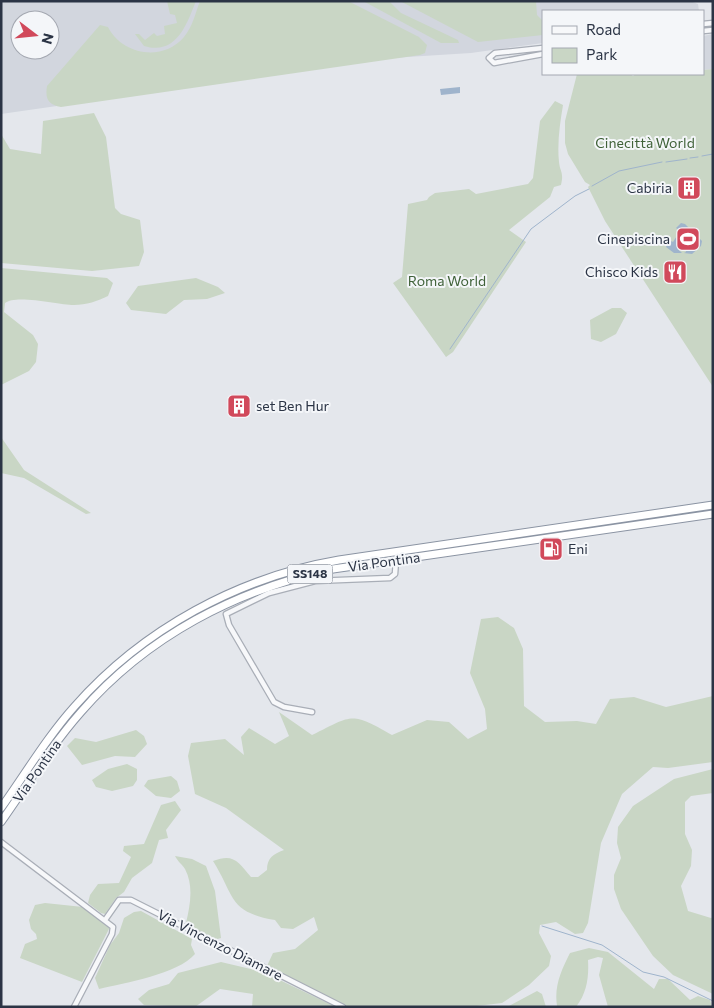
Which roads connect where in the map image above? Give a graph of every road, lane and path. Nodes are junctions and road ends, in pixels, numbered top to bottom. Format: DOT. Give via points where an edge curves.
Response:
graph roads {
  1 [pos="542,48"];
  2 [pos="542,54"];
  3 [pos="713,501"];
  4 [pos="713,505"];
  5 [pos="713,514"];
  6 [pos="630,518"];
  7 [pos="396,561"];
  8 [pos="312,712"];
  9 [pos="1,808"];
  10 [pos="1,822"];
  11 [pos="1,842"];
  12 [pos="105,920"];
  13 [pos="74,1007"];
  14 [pos="342,1007"];
  1 -- 2 [label="street" via="495,53 489,58 494,63"];
  3 -- 6 [label="highway" via="641,512"];
  4 -- 6 [label="highway, Via Pontina / SS148"];
  5 -- 7 [label="highway, Via Pontina / SS148"];
  6 -- 9 [label="highway, Via Pontina / SS148" via="324,562 268,578 228,594 164,629 98,683 52,734"];
  7 -- 8 [label="street" via="395,574 390,578 315,581 269,593 226,614 229,625 274,702"];
  7 -- 10 [label="highway, Via Pontina / SS148" via="334,569 282,582 232,601 158,643 113,679 81,712"];
  11 -- 12 [label="street"];
  12 -- 13 [label="street" via="113,927 113,932"];
  12 -- 14 [label="street, Via Vincenzo Diamare" via="119,900 131,900"];
}
